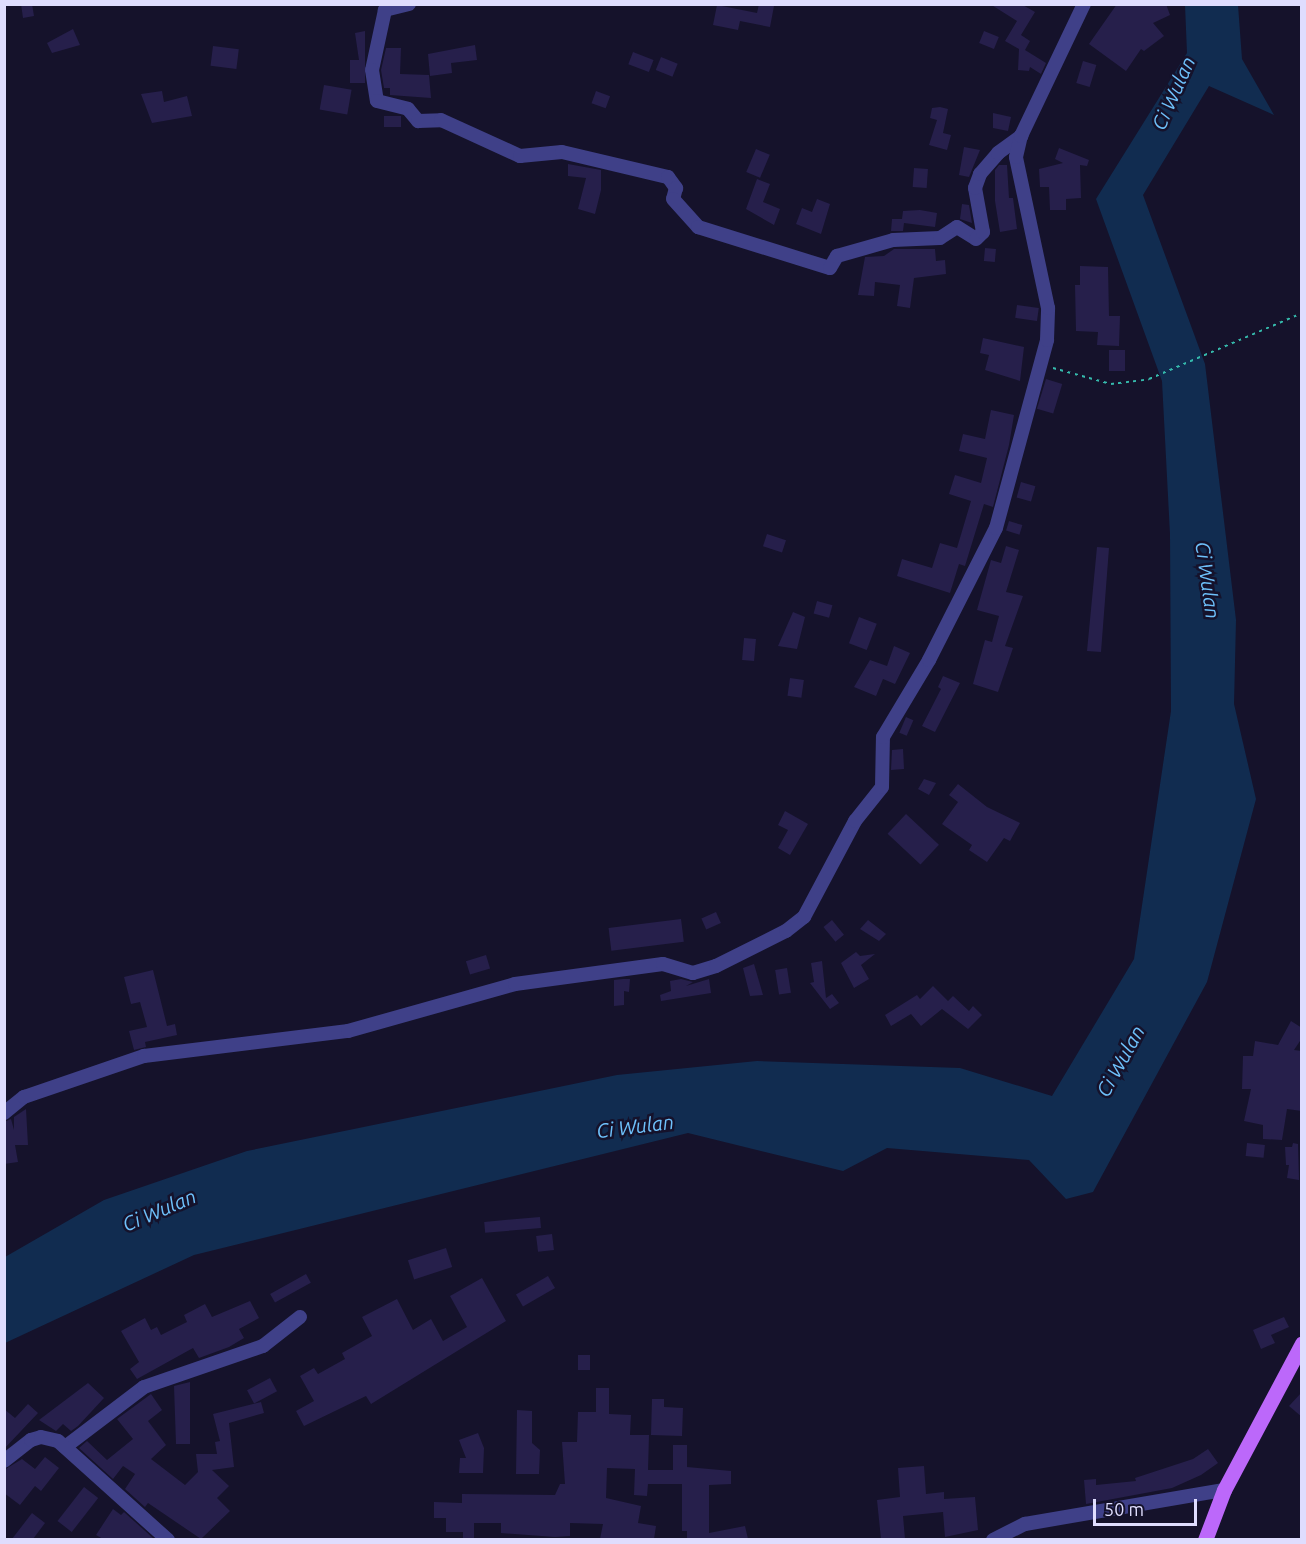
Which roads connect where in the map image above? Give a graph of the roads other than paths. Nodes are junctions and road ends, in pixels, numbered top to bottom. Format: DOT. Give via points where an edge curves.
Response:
graph roads {
  1 [pos="409,4"];
  2 [pos="1084,4"];
  3 [pos="1021,136"];
  4 [pos="4,1113"];
  5 [pos="300,1317"];
  6 [pos="1302,1343"];
  7 [pos="65,1448"];
  8 [pos="4,1461"];
  9 [pos="1224,1490"];
  10 [pos="168,1539"];
  11 [pos="993,1539"];
  12 [pos="1205,1539"];
  1 -- 3 [label="street" via="385,10 372,70 377,101 408,109 418,121 441,120 520,156 562,152 668,177 676,188 673,199 701,228 830,268 837,256 893,240 940,237 957,227 976,239 983,232 975,188 980,174 998,153"];
  2 -- 3 [label="street"];
  3 -- 4 [label="street" via="1016,157 1048,308 1047,340 1037,363 996,528 929,660 884,737 882,787 855,821 804,917 716,966 693,973 663,964 515,984 348,1031 144,1056 24,1097"];
  5 -- 7 [label="street" via="263,1346 144,1387"];
  6 -- 9 [label="main road"];
  7 -- 8 [label="street" via="41,1437 23,1444"];
  7 -- 10 [label="street"];
  9 -- 11 [label="street" via="1025,1524"];
  9 -- 12 [label="main road"];
}
